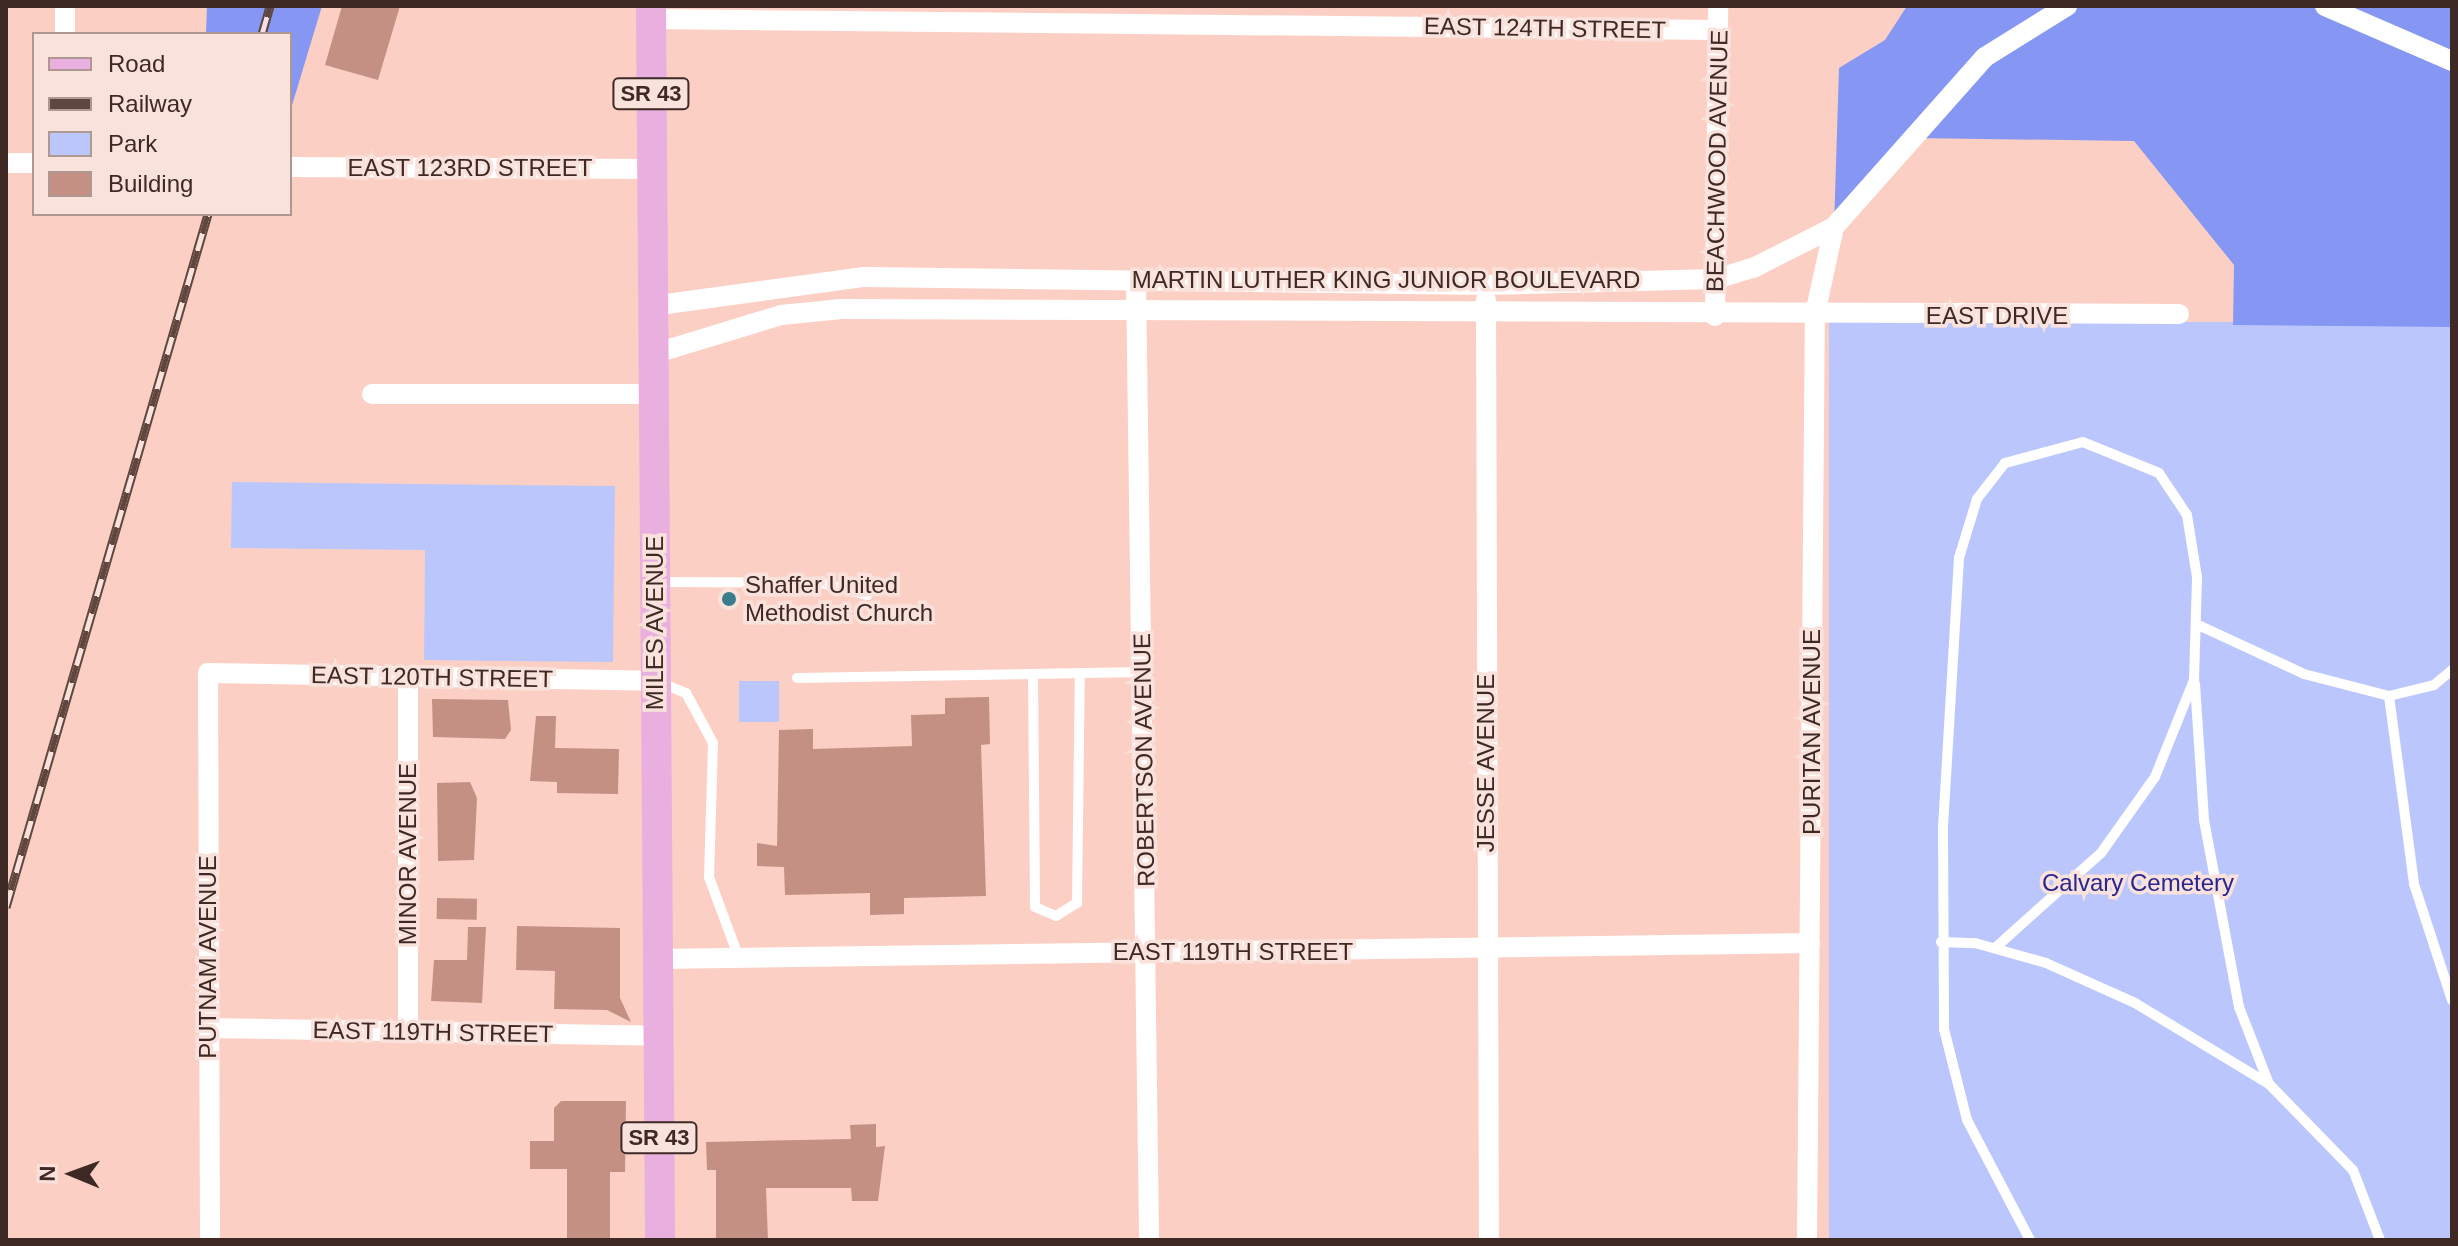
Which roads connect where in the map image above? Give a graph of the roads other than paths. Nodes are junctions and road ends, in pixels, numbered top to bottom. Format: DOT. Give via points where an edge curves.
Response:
graph roads {
  1 [pos="65,6"];
  2 [pos="1718,6"];
  3 [pos="2067,6"];
  4 [pos="2325,6"];
  5 [pos="651,13"];
  6 [pos="1718,30"];
  7 [pos="65,32"];
  8 [pos="2452,61"];
  9 [pos="6,163"];
  10 [pos="32,163"];
  11 [pos="292,167"];
  12 [pos="650,169"];
  13 [pos="1834,227"];
  14 [pos="1136,279"];
  15 [pos="1716,279"];
  16 [pos="1486,285"];
  17 [pos="652,306"];
  18 [pos="1135,313"];
  19 [pos="1486,314"];
  20 [pos="1815,314"];
  21 [pos="2179,314"];
  22 [pos="1715,316"];
  23 [pos="653,354"];
  24 [pos="372,394"];
  25 [pos="654,394"];
  26 [pos="655,582"];
  27 [pos="867,595"];
  28 [pos="2196,624"];
  29 [pos="2452,670"];
  30 [pos="1143,672"];
  31 [pos="208,673"];
  32 [pos="1080,673"];
  33 [pos="1033,674"];
  34 [pos="408,677"];
  35 [pos="797,678"];
  36 [pos="2194,680"];
  37 [pos="655,681"];
  38 [pos="2389,696"];
  39 [pos="1941,942"];
  40 [pos="1810,943"];
  41 [pos="1995,948"];
  42 [pos="1485,950"];
  43 [pos="1148,952"];
  44 [pos="739,958"];
  45 [pos="656,959"];
  46 [pos="2452,1000"];
  47 [pos="208,1028"];
  48 [pos="408,1031"];
  49 [pos="658,1036"];
  50 [pos="2269,1084"];
  51 [pos="210,1240"];
  52 [pos="660,1240"];
  53 [pos="1149,1240"];
  54 [pos="1489,1240"];
  55 [pos="1807,1240"];
  56 [pos="2030,1240"];
  57 [pos="2380,1240"];
  1 -- 7 [label="street"];
  2 -- 6 [label="street, BEACHWOOD AVENUE"];
  3 -- 13 [label="street, MARTIN LUTHER KING JUNIOR BOULEVARD" via="1985,57"];
  4 -- 8 [label="street"];
  5 -- 6 [label="street, EAST 124TH STREET"];
  5 -- 12 [label="main road, MILES AVENUE / SR 43"];
  6 -- 15 [label="street, BEACHWOOD AVENUE"];
  9 -- 10 [label="street"];
  11 -- 12 [label="street, EAST 123RD STREET"];
  12 -- 17 [label="main road, MILES AVENUE / SR 43"];
  13 -- 15 [label="street, MARTIN LUTHER KING JUNIOR BOULEVARD" via="1772,260"];
  13 -- 20 [label="street, PURITAN AVENUE"];
  14 -- 16 [label="street, MARTIN LUTHER KING JUNIOR BOULEVARD"];
  14 -- 17 [label="street, MARTIN LUTHER KING JUNIOR BOULEVARD" via="821,278"];
  14 -- 18 [label="street, ROBERTSON AVENUE"];
  15 -- 16 [label="street, MARTIN LUTHER KING JUNIOR BOULEVARD"];
  15 -- 22 [label="street, BEACHWOOD AVENUE"];
  16 -- 19 [label="street, JESSE AVENUE"];
  17 -- 23 [label="main road, MILES AVENUE / SR 43"];
  18 -- 19 [label="street, MARTIN LUTHER KING JUNIOR BOULEVARD"];
  18 -- 23 [label="street, MARTIN LUTHER KING JUNIOR BOULEVARD" via="842,309 781,315"];
  18 -- 30 [label="street, ROBERTSON AVENUE"];
  19 -- 22 [label="street, MARTIN LUTHER KING JUNIOR BOULEVARD"];
  19 -- 42 [label="street, JESSE AVENUE"];
  20 -- 21 [label="street, EAST DRIVE"];
  20 -- 22 [label="street, MARTIN LUTHER KING JUNIOR BOULEVARD"];
  20 -- 40 [label="street, PURITAN AVENUE"];
  23 -- 25 [label="main road, MILES AVENUE / SR 43"];
  24 -- 25 [label="street"];
  25 -- 26 [label="main road, MILES AVENUE / SR 43"];
  26 -- 27 [label="lane" via="821,583"];
  26 -- 37 [label="main road, MILES AVENUE / SR 43"];
  28 -- 36 [label="lane"];
  28 -- 38 [label="lane" via="2304,674"];
  28 -- 39 [label="lane" via="2187,515 2159,473 2083,442 2005,463 1977,499 1959,558"];
  29 -- 38 [label="lane" via="2434,685"];
  30 -- 32 [label="lane"];
  30 -- 43 [label="street, ROBERTSON AVENUE"];
  31 -- 34 [label="street, EAST 120TH STREET"];
  31 -- 47 [label="street, PUTNAM AVENUE"];
  32 -- 33 [label="lane"];
  32 -- 33 [label="lane" via="1077,903 1056,916 1035,907"];
  33 -- 35 [label="lane"];
  34 -- 37 [label="street, EAST 120TH STREET"];
  34 -- 48 [label="street, MINOR AVENUE"];
  36 -- 41 [label="lane" via="2155,777 2101,853"];
  36 -- 50 [label="lane" via="2204,820 2239,1007"];
  37 -- 44 [label="lane" via="686,693 713,743 709,877"];
  37 -- 45 [label="main road, MILES AVENUE / SR 43"];
  38 -- 46 [label="lane" via="2414,884"];
  39 -- 41 [label="lane"];
  39 -- 56 [label="lane" via="1944,1029 1967,1120"];
  40 -- 42 [label="street, EAST 119TH STREET"];
  40 -- 55 [label="street, PURITAN AVENUE"];
  41 -- 50 [label="lane" via="2135,1003"];
  42 -- 43 [label="street, EAST 119TH STREET"];
  42 -- 54 [label="street, JESSE AVENUE"];
  43 -- 44 [label="street, EAST 119TH STREET"];
  43 -- 53 [label="street, ROBERTSON AVENUE"];
  44 -- 45 [label="street, EAST 119TH STREET"];
  45 -- 49 [label="main road, MILES AVENUE / SR 43"];
  47 -- 48 [label="street, EAST 119TH STREET"];
  47 -- 51 [label="street, PUTNAM AVENUE"];
  48 -- 49 [label="street, EAST 119TH STREET"];
  49 -- 52 [label="main road, MILES AVENUE / SR 43"];
  50 -- 57 [label="lane" via="2353,1170"];
}
